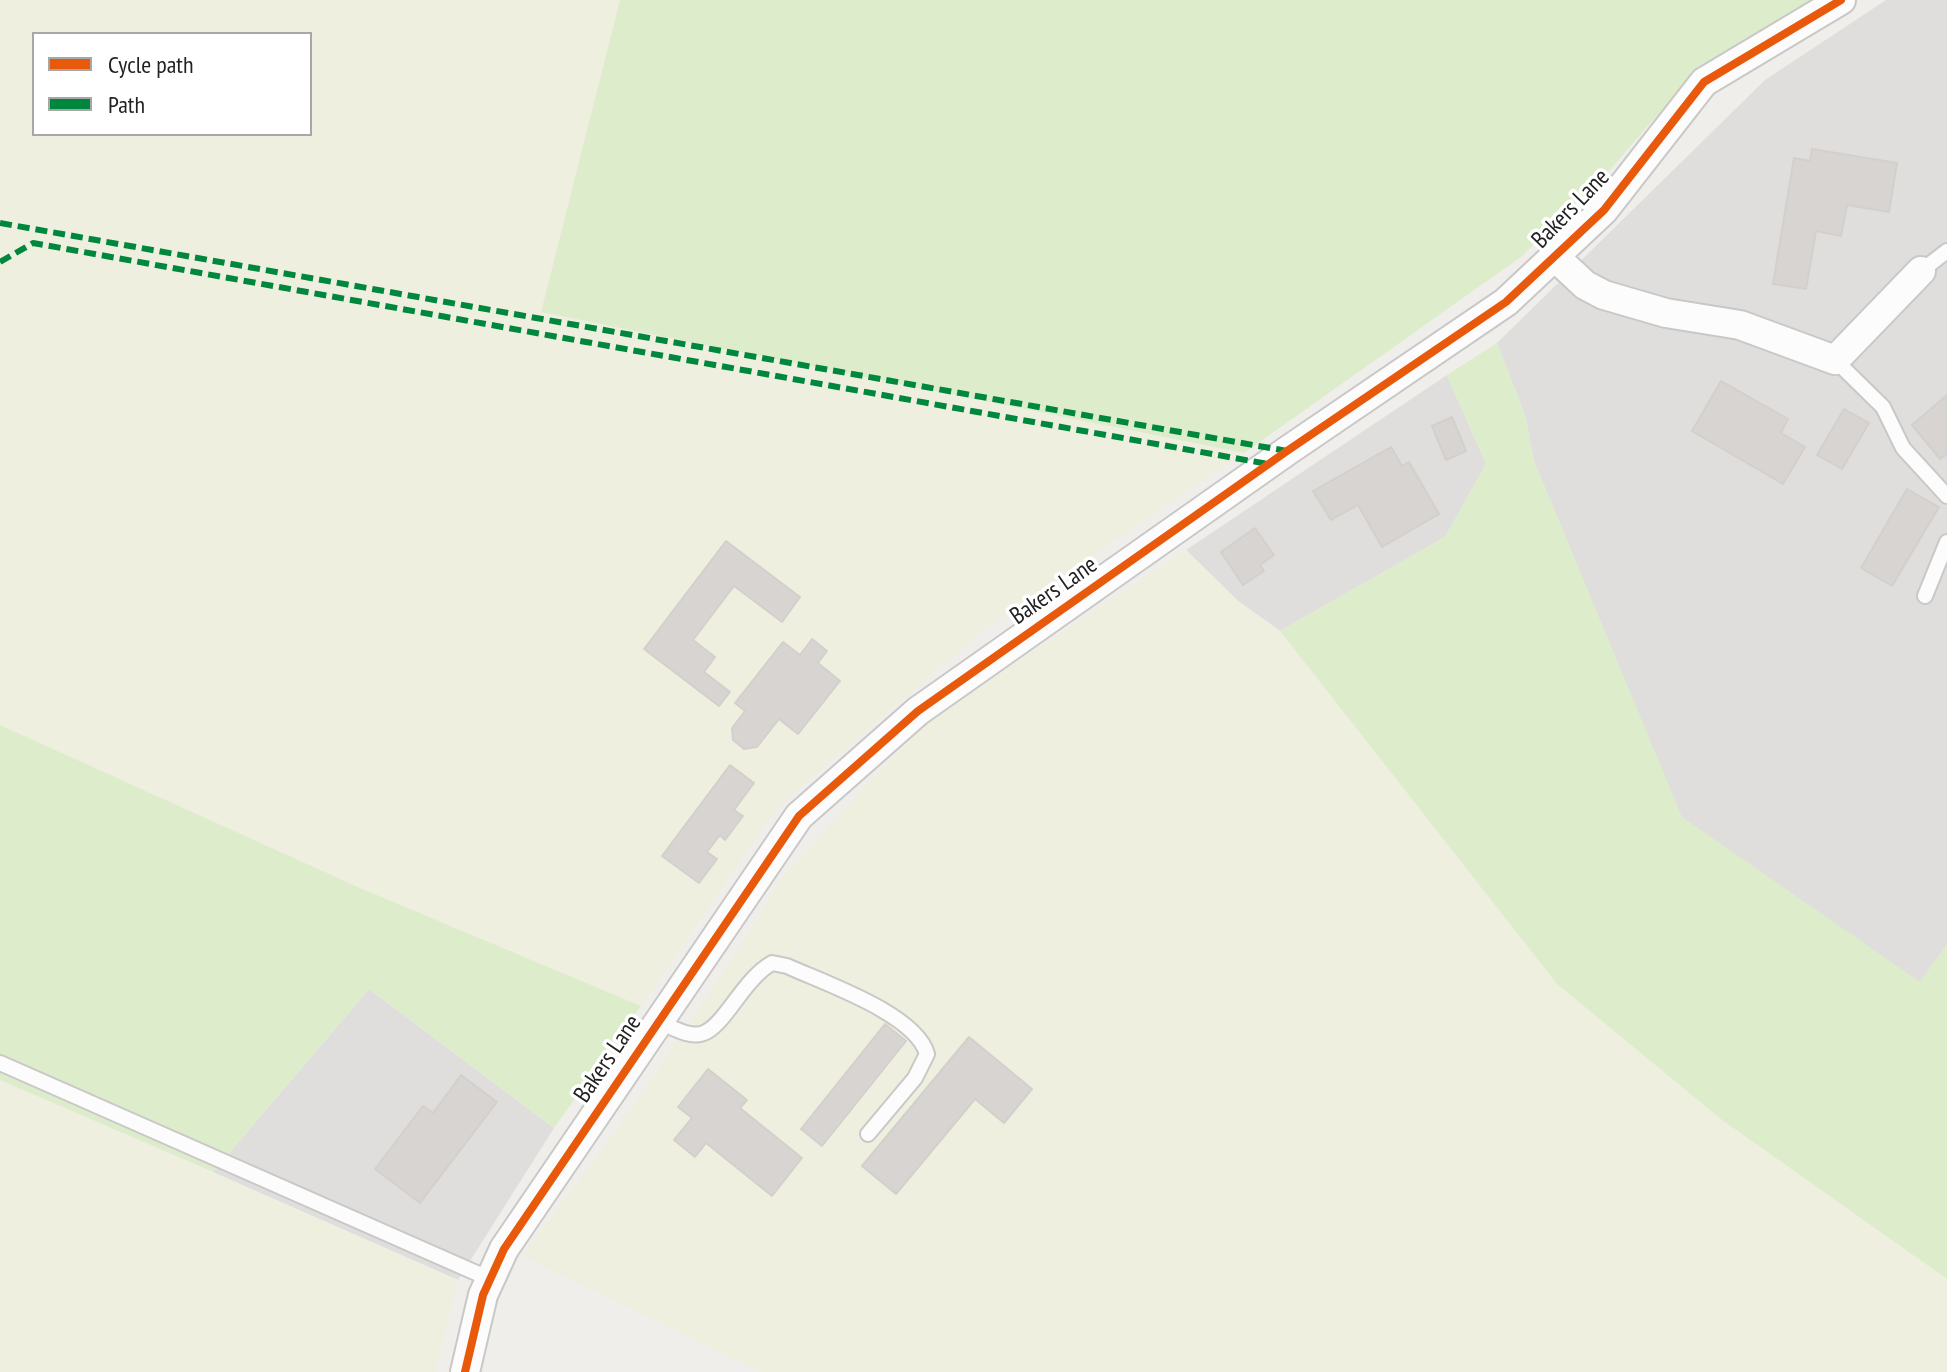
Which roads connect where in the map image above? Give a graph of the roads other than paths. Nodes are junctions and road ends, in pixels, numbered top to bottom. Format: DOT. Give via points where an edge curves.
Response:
graph roads {
  1 [pos="1841,0"];
  2 [pos="1947,251"];
  3 [pos="1555,257"];
  4 [pos="1921,271"];
  5 [pos="1835,360"];
  6 [pos="1947,496"];
  7 [pos="1947,542"];
  8 [pos="1925,596"];
  9 [pos="658,1021"];
  10 [pos="0,1063"];
  11 [pos="868,1134"];
  12 [pos="490,1279"];
  13 [pos="465,1372"];
  1 -- 3 [label="street, Bakers Lane" via="1704,82 1604,210"];
  2 -- 4 [label="lane"];
  3 -- 5 [label="street" via="1604,295 1666,313 1740,325"];
  3 -- 9 [label="street, Bakers Lane" via="1506,302 918,711 799,816"];
  4 -- 5 [label="street"];
  5 -- 6 [label="lane" via="1883,407 1903,448"];
  7 -- 8 [label="lane"];
  9 -- 11 [label="lane" via="691,1034 706,1032 759,970 772,963 868,1003 914,1032 924,1041 927,1054 915,1078"];
  9 -- 12 [label="street, Bakers Lane" via="504,1249"];
  10 -- 12 [label="lane"];
  12 -- 13 [label="street, Bakers Lane"];
}
